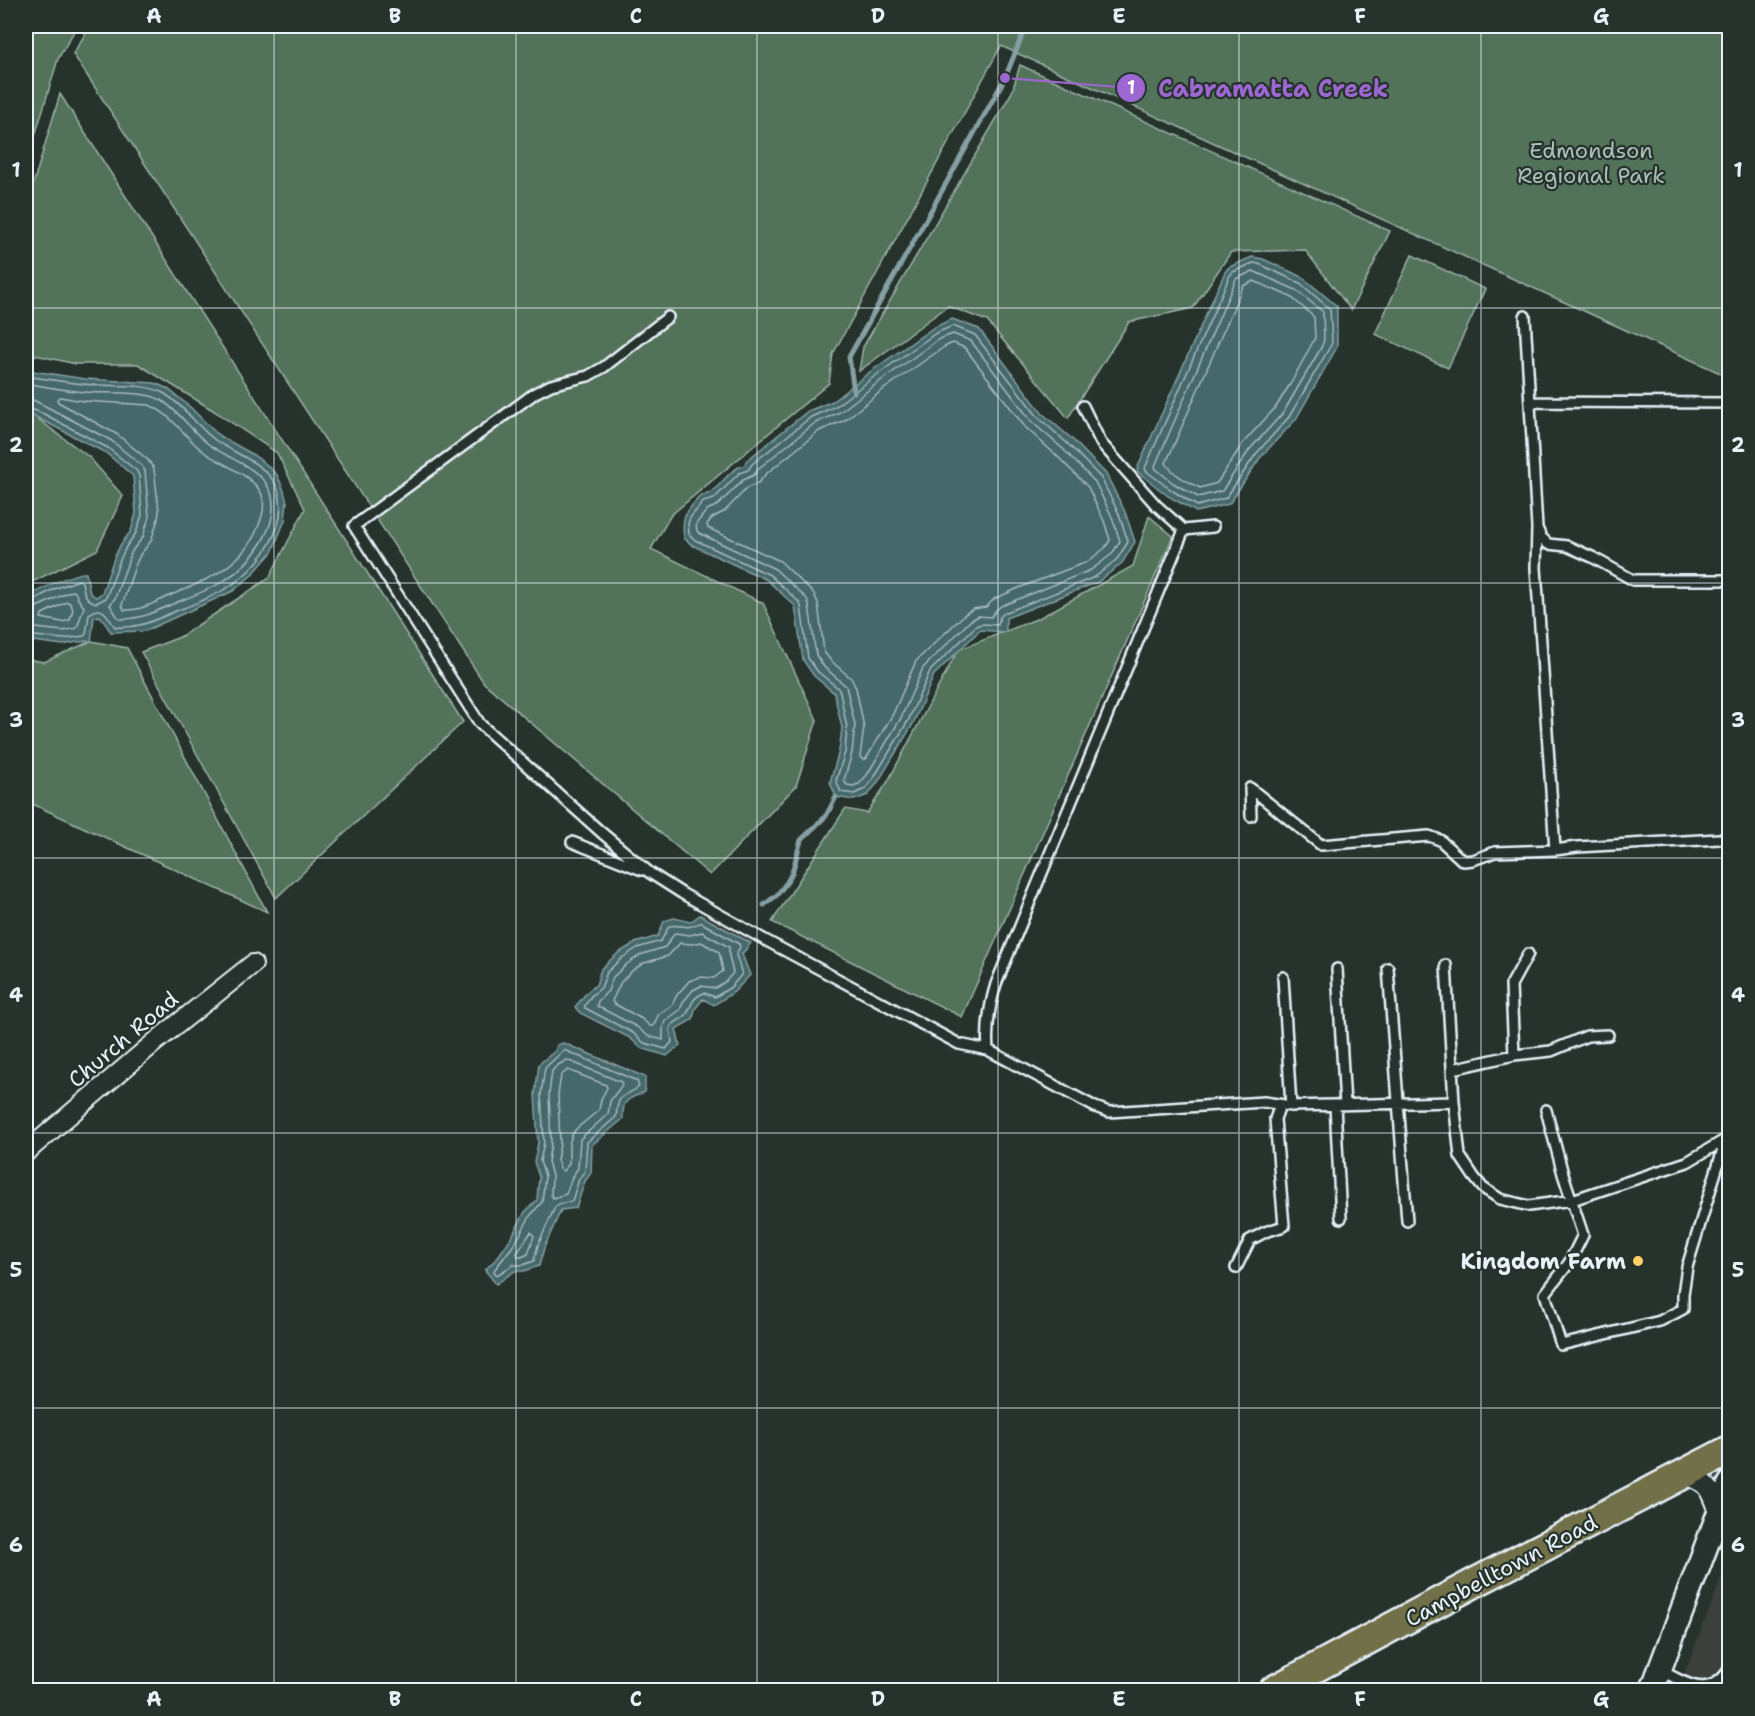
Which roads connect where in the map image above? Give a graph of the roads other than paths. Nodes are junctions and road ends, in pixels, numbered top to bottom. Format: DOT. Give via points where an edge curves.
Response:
graph roads {
  1 [pos="1525,316"];
  2 [pos="668,317"];
  3 [pos="1530,402"];
  4 [pos="1730,404"];
  5 [pos="1083,406"];
  6 [pos="1213,527"];
  7 [pos="1537,528"];
  8 [pos="1184,530"];
  9 [pos="1730,580"];
  10 [pos="1251,816"];
  11 [pos="1719,839"];
  12 [pos="572,842"];
  13 [pos="1555,850"];
  14 [pos="650,873"];
  15 [pos="1528,954"];
  16 [pos="253,964"];
  17 [pos="1446,965"];
  18 [pos="1388,968"];
  19 [pos="1337,969"];
  20 [pos="1283,977"];
  21 [pos="1608,1035"];
  22 [pos="988,1050"];
  23 [pos="1514,1056"];
  24 [pos="1453,1069"];
  25 [pos="1454,1102"];
  26 [pos="1397,1103"];
  27 [pos="1280,1105"];
  28 [pos="1340,1105"];
  29 [pos="1291,1107"];
  30 [pos="1546,1110"];
  31 [pos="1728,1138"];
  32 [pos="26,1152"];
  33 [pos="1572,1200"];
  34 [pos="1341,1218"];
  35 [pos="1407,1221"];
  36 [pos="1236,1269"];
  37 [pos="1730,1450"];
  38 [pos="1684,1474"];
  39 [pos="1730,1484"];
  40 [pos="1722,1515"];
  41 [pos="1730,1668"];
  42 [pos="1656,1680"];
  43 [pos="1274,1690"];
  1 -- 3 [label="lane"];
  2 -- 14 [label="lane" via="604,367 535,393 354,526 480,724"];
  3 -- 4 [label="lane"];
  3 -- 7 [label="lane"];
  5 -- 8 [label="lane" via="1101,443 1156,505"];
  6 -- 8 [label="lane"];
  7 -- 9 [label="lane" via="1548,544 1567,546 1592,556 1632,580"];
  7 -- 13 [label="lane" via="1536,568"];
  8 -- 22 [label="lane" via="996,984 990,1003"];
  10 -- 13 [label="lane" via="1251,788 1321,845 1429,836 1440,840 1463,861 1495,852"];
  11 -- 13 [label="lane"];
  12 -- 14 [label="lane"];
  14 -- 22 [label="lane" via="959,1044"];
  15 -- 23 [label="lane" via="1511,986"];
  16 -- 32 [label="street, Church Road"];
  17 -- 24 [label="lane"];
  18 -- 26 [label="lane"];
  19 -- 28 [label="lane"];
  20 -- 29 [label="lane"];
  21 -- 23 [label="lane" via="1587,1036 1551,1050"];
  22 -- 27 [label="lane" via="1109,1112 1264,1102"];
  23 -- 24 [label="lane"];
  24 -- 25 [label="lane"];
  25 -- 26 [label="lane"];
  25 -- 33 [label="lane" via="1460,1156 1483,1188 1500,1199 1529,1206"];
  26 -- 28 [label="lane"];
  26 -- 35 [label="lane"];
  27 -- 29 [label="lane"];
  27 -- 36 [label="lane" via="1275,1119 1284,1226 1250,1240"];
  28 -- 29 [label="lane"];
  28 -- 34 [label="lane"];
  30 -- 33 [label="lane"];
  31 -- 33 [label="lane" via="1687,1162"];
  31 -- 33 [label="lane" via="1687,1267 1683,1309 1660,1321 1561,1345 1545,1294 1569,1263 1582,1235"];
  37 -- 38 [label="main road, Campbelltown Road"];
  38 -- 40 [label="street" via="1711,1489"];
  38 -- 43 [label="main road, Campbelltown Road"];
  39 -- 40 [label="street"];
  40 -- 42 [label="street"];
  41 -- 42 [label="lane" via="1720,1680 1704,1688"];
}
